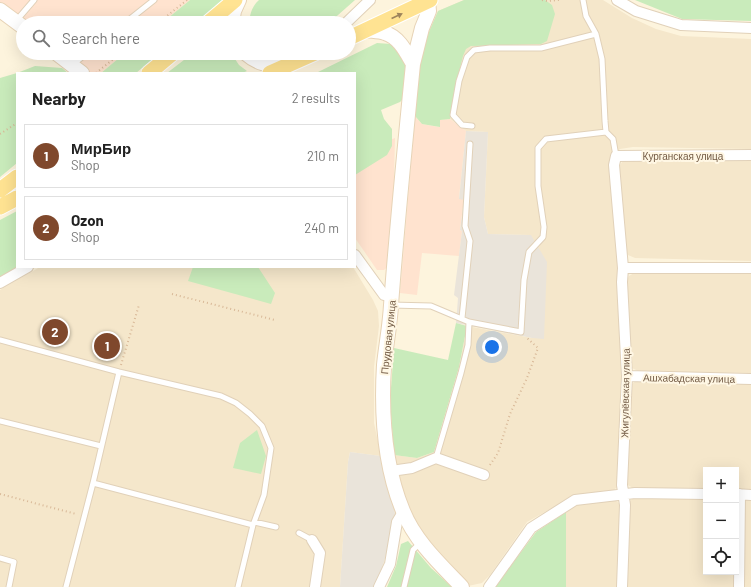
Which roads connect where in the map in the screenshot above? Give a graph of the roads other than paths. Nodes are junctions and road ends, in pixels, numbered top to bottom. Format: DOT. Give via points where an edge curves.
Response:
graph roads {
  1 [pos="34,0"];
  2 [pos="154,0"];
  3 [pos="235,0"];
  4 [pos="239,0"];
  5 [pos="370,0"];
  6 [pos="429,0"];
  7 [pos="583,0"];
  8 [pos="617,0"];
  9 [pos="0,10"];
  10 [pos="24,16"];
  11 [pos="134,16"];
  12 [pos="216,16"];
  13 [pos="233,16"];
  14 [pos="353,16"];
  15 [pos="16,22"];
  16 [pos="751,28"];
  17 [pos="366,30"];
  18 [pos="596,34"];
  19 [pos="356,35"];
  20 [pos="65,60"];
  21 [pos="83,60"];
  22 [pos="165,60"];
  23 [pos="254,60"];
  24 [pos="299,60"];
  25 [pos="413,64"];
  26 [pos="288,65"];
  27 [pos="77,69"];
  28 [pos="150,72"];
  29 [pos="272,72"];
  30 [pos="472,126"];
  31 [pos="606,132"];
  32 [pos="470,144"];
  33 [pos="751,155"];
  34 [pos="616,156"];
  35 [pos="16,178"];
  36 [pos="0,190"];
  37 [pos="16,199"];
  38 [pos="0,207"];
  39 [pos="356,256"];
  40 [pos="26,268"];
  41 [pos="623,268"];
  42 [pos="751,268"];
  43 [pos="0,283"];
  44 [pos="391,301"];
  45 [pos="462,318"];
  46 [pos="469,322"];
  47 [pos="0,340"];
  48 [pos="119,372"];
  49 [pos="627,376"];
  50 [pos="751,379"];
  51 [pos="0,421"];
  52 [pos="101,446"];
  53 [pos="436,458"];
  54 [pos="391,471"];
  55 [pos="484,475"];
  56 [pos="93,483"];
  57 [pos="624,494"];
  58 [pos="703,494"];
  59 [pos="739,494"];
  60 [pos="751,495"];
  61 [pos="738,503"];
  62 [pos="403,512"];
  63 [pos="253,524"];
  64 [pos="276,527"];
  65 [pos="299,533"];
  66 [pos="312,540"];
  67 [pos="420,542"];
  68 [pos="0,558"];
  69 [pos="9,587"];
  70 [pos="66,587"];
  71 [pos="238,587"];
  72 [pos="315,587"];
  73 [pos="379,587"];
  74 [pos="404,587"];
  75 [pos="462,587"];
  76 [pos="489,587"];
  77 [pos="622,587"];
  78 [pos="739,587"];
  1 -- 10 [label="lane"];
  2 -- 11 [label="lane"];
  3 -- 12 [label="main road"];
  4 -- 13 [label="main road"];
  5 -- 14 [label="street"];
  17 -- 6 [label="main road, one-way"];
  6 -- 25 [label="main road, Прудовая улица" via="429,11"];
  7 -- 18 [label="lane" via="586,16"];
  8 -- 16 [label="street" via="636,11 681,25"];
  9 -- 15 [label="main road"];
  17 -- 19 [label="main road"];
  17 -- 25 [label="main road" via="396,38"];
  18 -- 30 [label="lane" via="541,48 474,50 467,57 459,81 453,116 462,125"];
  18 -- 31 [label="lane" via="602,59"];
  20 -- 27 [label="main road"];
  21 -- 27 [label="lane"];
  22 -- 28 [label="main road"];
  23 -- 26 [label="main road" via="267,65"];
  24 -- 26 [label="main road"];
  25 -- 44 [label="main road, Прудовая улица"];
  26 -- 29 [label="main road"];
  31 -- 34 [label="lane" via="612,139"];
  31 -- 46 [label="lane" via="546,139 538,148 538,186 544,227 543,237 529,252 524,280 521,332"];
  32 -- 45 [label="lane" via="465,226 470,241"];
  33 -- 34 [label="street, Курганская улица"];
  34 -- 41 [label="street, Жигулёвская улица" via="614,166"];
  35 -- 36 [label="main road"];
  37 -- 38 [label="main road"];
  39 -- 44 [label="street"];
  40 -- 43 [label="street"];
  41 -- 42 [label="street"];
  41 -- 49 [label="street, Жигулёвская улица"];
  44 -- 45 [label="lane" via="431,306"];
  44 -- 54 [label="main road, Прудовая улица" via="382,401"];
  45 -- 46 [label="lane"];
  46 -- 53 [label="lane" via="468,345"];
  47 -- 48 [label="lane"];
  48 -- 52 [label="lane"];
  48 -- 63 [label="lane" via="221,396 236,403 262,426 271,448 264,495"];
  49 -- 50 [label="street, Ашхабадская улица"];
  49 -- 57 [label="street, Жигулёвская улица" via="622,485"];
  51 -- 52 [label="lane"];
  52 -- 56 [label="lane"];
  53 -- 54 [label="street" via="412,468"];
  53 -- 55 [label="street"];
  54 -- 62 [label="main road, Прудовая улица"];
  56 -- 63 [label="lane"];
  56 -- 70 [label="lane"];
  57 -- 58 [label="street"];
  57 -- 76 [label="street" via="575,500 531,528"];
  57 -- 77 [label="street, Жигулёвская улица"];
  59 -- 60 [label="street"];
  61 -- 78 [label="street"];
  62 -- 67 [label="main road, Прудовая улица"];
  62 -- 73 [label="street" via="397,522 390,564"];
  63 -- 64 [label="lane"];
  63 -- 71 [label="lane"];
  65 -- 66 [label="lane"];
  66 -- 72 [label="street" via="320,553"];
  67 -- 74 [label="lane" via="413,550"];
  67 -- 75 [label="main road, Прудовая улица"];
  68 -- 69 [label="lane" via="14,562"];
}
